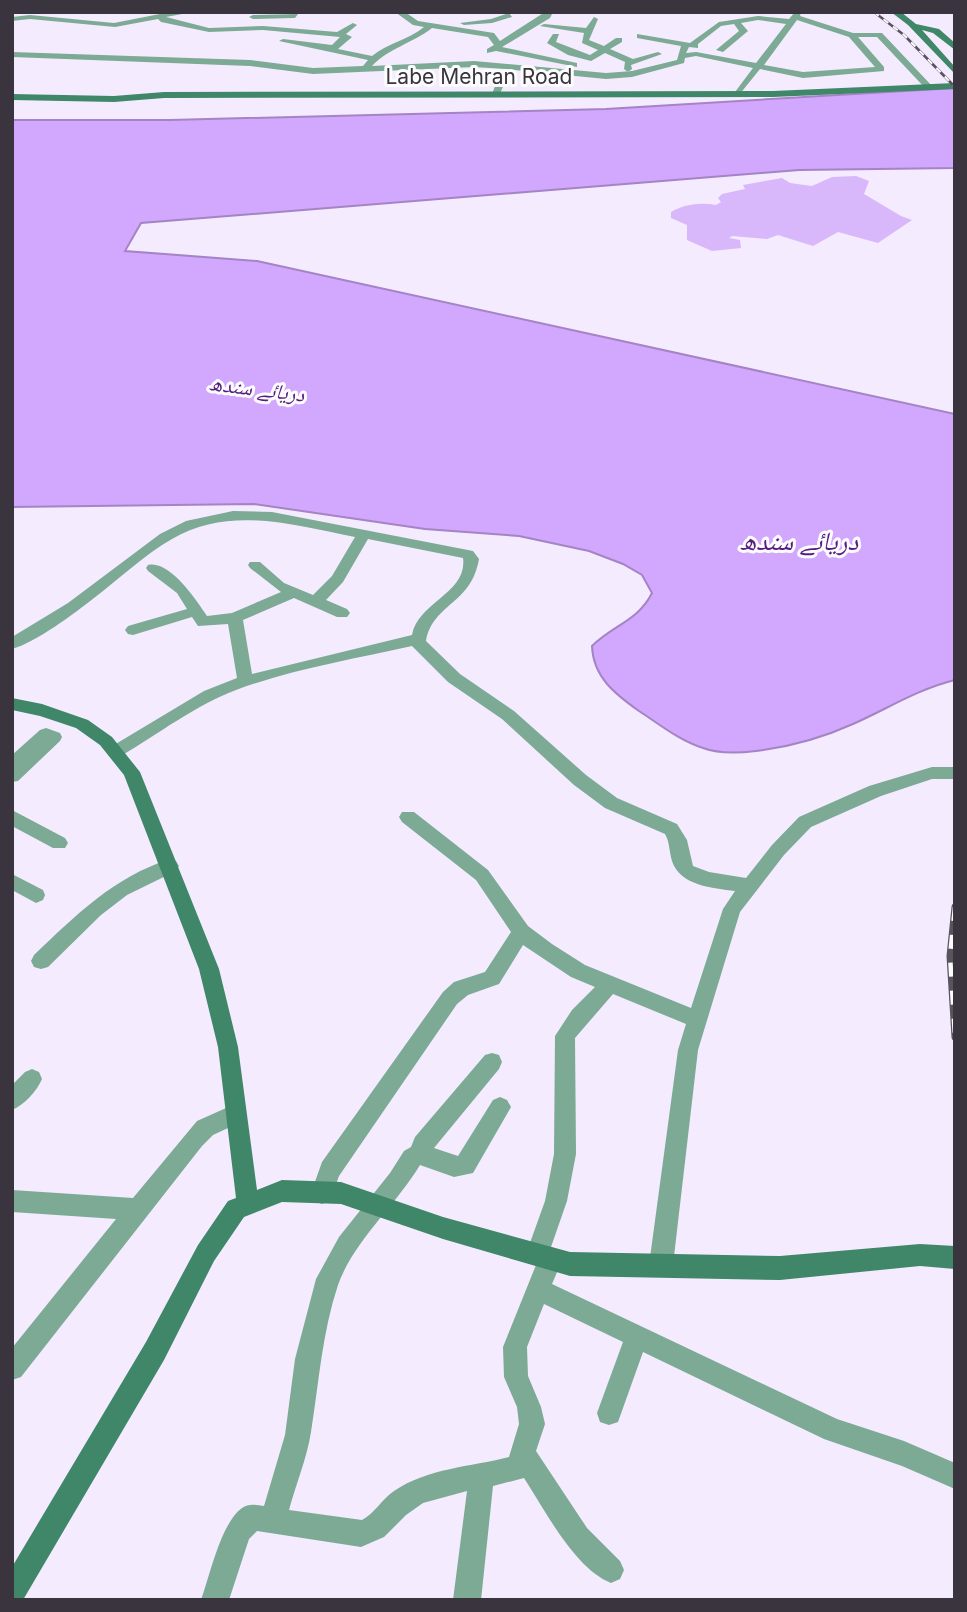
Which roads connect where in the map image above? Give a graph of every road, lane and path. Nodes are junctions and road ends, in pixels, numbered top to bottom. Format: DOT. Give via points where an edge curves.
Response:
graph roads {
  1 [pos="50,12"];
  2 [pos="90,12"];
  3 [pos="189,12"];
  4 [pos="399,12"];
  5 [pos="549,12"];
  6 [pos="895,12"];
  7 [pos="157,15"];
  8 [pos="509,15"];
  9 [pos="761,15"];
  10 [pos="795,15"];
  11 [pos="295,16"];
  12 [pos="41,18"];
  13 [pos="245,18"];
  14 [pos="12,19"];
  15 [pos="229,19"];
  16 [pos="76,22"];
  17 [pos="537,22"];
  18 [pos="736,22"];
  19 [pos="353,25"];
  20 [pos="430,26"];
  21 [pos="914,26"];
  22 [pos="194,28"];
  23 [pos="457,30"];
  24 [pos="648,30"];
  25 [pos="178,34"];
  26 [pos="339,34"];
  27 [pos="853,35"];
  28 [pos="556,36"];
  29 [pos="640,36"];
  30 [pos="619,40"];
  31 [pos="697,40"];
  32 [pos="282,41"];
  33 [pos="732,41"];
  34 [pos="497,47"];
  35 [pos="332,48"];
  36 [pos="955,48"];
  37 [pos="603,50"];
  38 [pos="720,50"];
  39 [pos="12,54"];
  40 [pos="658,54"];
  41 [pos="683,56"];
  42 [pos="373,59"];
  43 [pos="632,62"];
  44 [pos="762,62"];
  45 [pos="474,64"];
  46 [pos="365,69"];
  47 [pos="511,69"];
  48 [pos="600,69"];
  49 [pos="955,72"];
  50 [pos="636,73"];
  51 [pos="950,86"];
  52 [pos="929,87"];
  53 [pos="739,92"];
  54 [pos="496,94"];
  55 [pos="12,97"];
  56 [pos="364,533"];
  57 [pos="255,565"];
  58 [pos="153,568"];
  59 [pos="293,593"];
  60 [pos="315,602"];
  61 [pos="196,611"];
  62 [pos="342,613"];
  63 [pos="235,618"];
  64 [pos="133,630"];
  65 [pos="418,639"];
  66 [pos="12,644"];
  67 [pos="245,681"];
  68 [pos="12,704"];
  69 [pos="115,752"];
  70 [pos="12,765"];
  71 [pos="955,773"];
  72 [pos="12,776"];
  73 [pos="12,817"];
  74 [pos="408,817"];
  75 [pos="59,843"];
  76 [pos="170,866"];
  77 [pos="12,881"];
  78 [pos="750,886"];
  79 [pos="36,895"];
  80 [pos="521,932"];
  81 [pos="41,961"];
  82 [pos="610,984"];
  83 [pos="697,1019"];
  84 [pos="492,1062"];
  85 [pos="32,1079"];
  86 [pos="12,1100"];
  87 [pos="500,1107"];
  88 [pos="235,1114"];
  89 [pos="421,1154"];
  90 [pos="322,1193"];
  91 [pos="12,1201"];
  92 [pos="248,1205"];
  93 [pos="377,1206"];
  94 [pos="139,1210"];
  95 [pos="544,1256"];
  96 [pos="955,1258"];
  97 [pos="661,1265"];
  98 [pos="538,1289"];
  99 [pos="637,1336"];
  100 [pos="17,1354"];
  101 [pos="608,1413"];
  102 [pos="523,1454"];
  103 [pos="482,1476"];
  104 [pos="955,1476"];
  105 [pos="273,1519"];
  106 [pos="611,1570"];
  107 [pos="12,1593"];
  108 [pos="215,1600"];
  109 [pos="467,1600"];
  1 -- 12 [label="street"];
  2 -- 16 [label="street"];
  3 -- 7 [label="street"];
  4 -- 20 [label="street"];
  5 -- 17 [label="street"];
  6 -- 21 [label="main road"];
  7 -- 16 [label="street" via="114,25"];
  7 -- 22 [label="street"];
  8 -- 23 [label="street" via="462,23"];
  9 -- 10 [label="street"];
  9 -- 18 [label="street"];
  10 -- 27 [label="street"];
  10 -- 44 [label="street"];
  11 -- 13 [label="street"];
  12 -- 14 [label="street"];
  12 -- 16 [label="street"];
  15 -- 22 [label="street"];
  17 -- 34 [label="street"];
  17 -- 37 [label="street" via="592,25 585,41"];
  18 -- 31 [label="street" via="719,24"];
  18 -- 33 [label="street" via="744,31"];
  19 -- 26 [label="street"];
  20 -- 23 [label="street"];
  20 -- 42 [label="street"];
  21 -- 36 [label="main road" via="936,31"];
  21 -- 49 [label="main road"];
  22 -- 25 [label="street"];
  22 -- 26 [label="street"];
  23 -- 34 [label="street" via="491,35"];
  24 -- 31 [label="street"];
  26 -- 35 [label="street" via="348,37"];
  27 -- 44 [label="street" via="882,67 879,71 803,75"];
  27 -- 52 [label="street" via="879,35"];
  28 -- 37 [label="street" via="551,43 576,55 591,58"];
  29 -- 31 [label="street"];
  30 -- 37 [label="street"];
  31 -- 33 [label="street"];
  31 -- 38 [label="street"];
  31 -- 41 [label="street" via="682,50"];
  32 -- 35 [label="street"];
  33 -- 38 [label="street"];
  34 -- 45 [label="street"];
  34 -- 48 [label="street"];
  35 -- 42 [label="street"];
  37 -- 43 [label="street"];
  38 -- 44 [label="street"];
  39 -- 46 [label="street" via="250,63 313,71"];
  40 -- 43 [label="street"];
  41 -- 44 [label="street"];
  41 -- 50 [label="street" via="677,62"];
  42 -- 46 [label="street"];
  43 -- 50 [label="street" via="626,66"];
  44 -- 53 [label="street"];
  45 -- 46 [label="street"];
  45 -- 47 [label="street"];
  47 -- 50 [label="street" via="606,76"];
  47 -- 54 [label="street"];
  51 -- 52 [label="main road, Labe Mehran Road"];
  52 -- 54 [label="main road, Labe Mehran Road" via="773,94"];
  54 -- 55 [label="main road, Labe Mehran Road"];
  56 -- 60 [label="street" via="338,579"];
  56 -- 65 [label="street" via="468,554 472,559 466,582 455,597 428,617 419,628"];
  56 -- 66 [label="street" via="272,516 233,515 191,524 164,537 73,607"];
  57 -- 59 [label="street"];
  58 -- 61 [label="street" via="182,590"];
  59 -- 60 [label="street"];
  59 -- 63 [label="street"];
  60 -- 62 [label="street"];
  61 -- 63 [label="street" via="203,622"];
  61 -- 64 [label="street"];
  63 -- 67 [label="street"];
  65 -- 67 [label="street"];
  65 -- 78 [label="street" via="454,678 508,715 580,780 611,803 671,829 687,871"];
  67 -- 69 [label="street" via="210,695"];
  68 -- 69 [label="main road" via="82,724"];
  69 -- 76 [label="main road" via="131,772"];
  70 -- 72 [label="street" via="46,734 54,737"];
  71 -- 78 [label="street" via="932,773 805,822"];
  73 -- 75 [label="street"];
  74 -- 80 [label="street" via="482,874"];
  76 -- 81 [label="street" via="120,890 94,909"];
  76 -- 88 [label="main road" via="209,969 228,1047"];
  77 -- 79 [label="street"];
  78 -- 83 [label="street" via="732,909"];
  80 -- 82 [label="street" via="578,971"];
  80 -- 90 [label="street" via="492,978 461,988 450,998 330,1170"];
  82 -- 83 [label="street"];
  82 -- 95 [label="street" via="565,1036 565,1154"];
  83 -- 97 [label="street" via="688,1050"];
  84 -- 89 [label="street" via="423,1144"];
  85 -- 86 [label="street"];
  87 -- 89 [label="street" via="465,1165 459,1168"];
  88 -- 92 [label="main road"];
  88 -- 94 [label="street" via="205,1128"];
  89 -- 93 [label="street" via="412,1158"];
  90 -- 92 [label="main road" via="282,1191"];
  90 -- 93 [label="main road"];
  91 -- 94 [label="street"];
  92 -- 107 [label="main road" via="236,1209 206,1253 155,1351"];
  93 -- 95 [label="main road"];
  93 -- 105 [label="street" via="328,1279 307,1359 298,1435"];
  94 -- 100 [label="street"];
  95 -- 97 [label="main road" via="570,1264"];
  95 -- 98 [label="street"];
  96 -- 97 [label="main road" via="920,1255 780,1268"];
  98 -- 99 [label="street"];
  98 -- 102 [label="street" via="515,1347 516,1377 529,1406 531,1424"];
  99 -- 101 [label="street"];
  99 -- 104 [label="street" via="833,1430"];
  102 -- 103 [label="street" via="518,1467"];
  102 -- 106 [label="street" via="578,1538"];
  103 -- 105 [label="street" via="444,1483 402,1501 376,1530 361,1534"];
  103 -- 109 [label="street"];
  105 -- 108 [label="street" via="252,1517 239,1531"];
}
